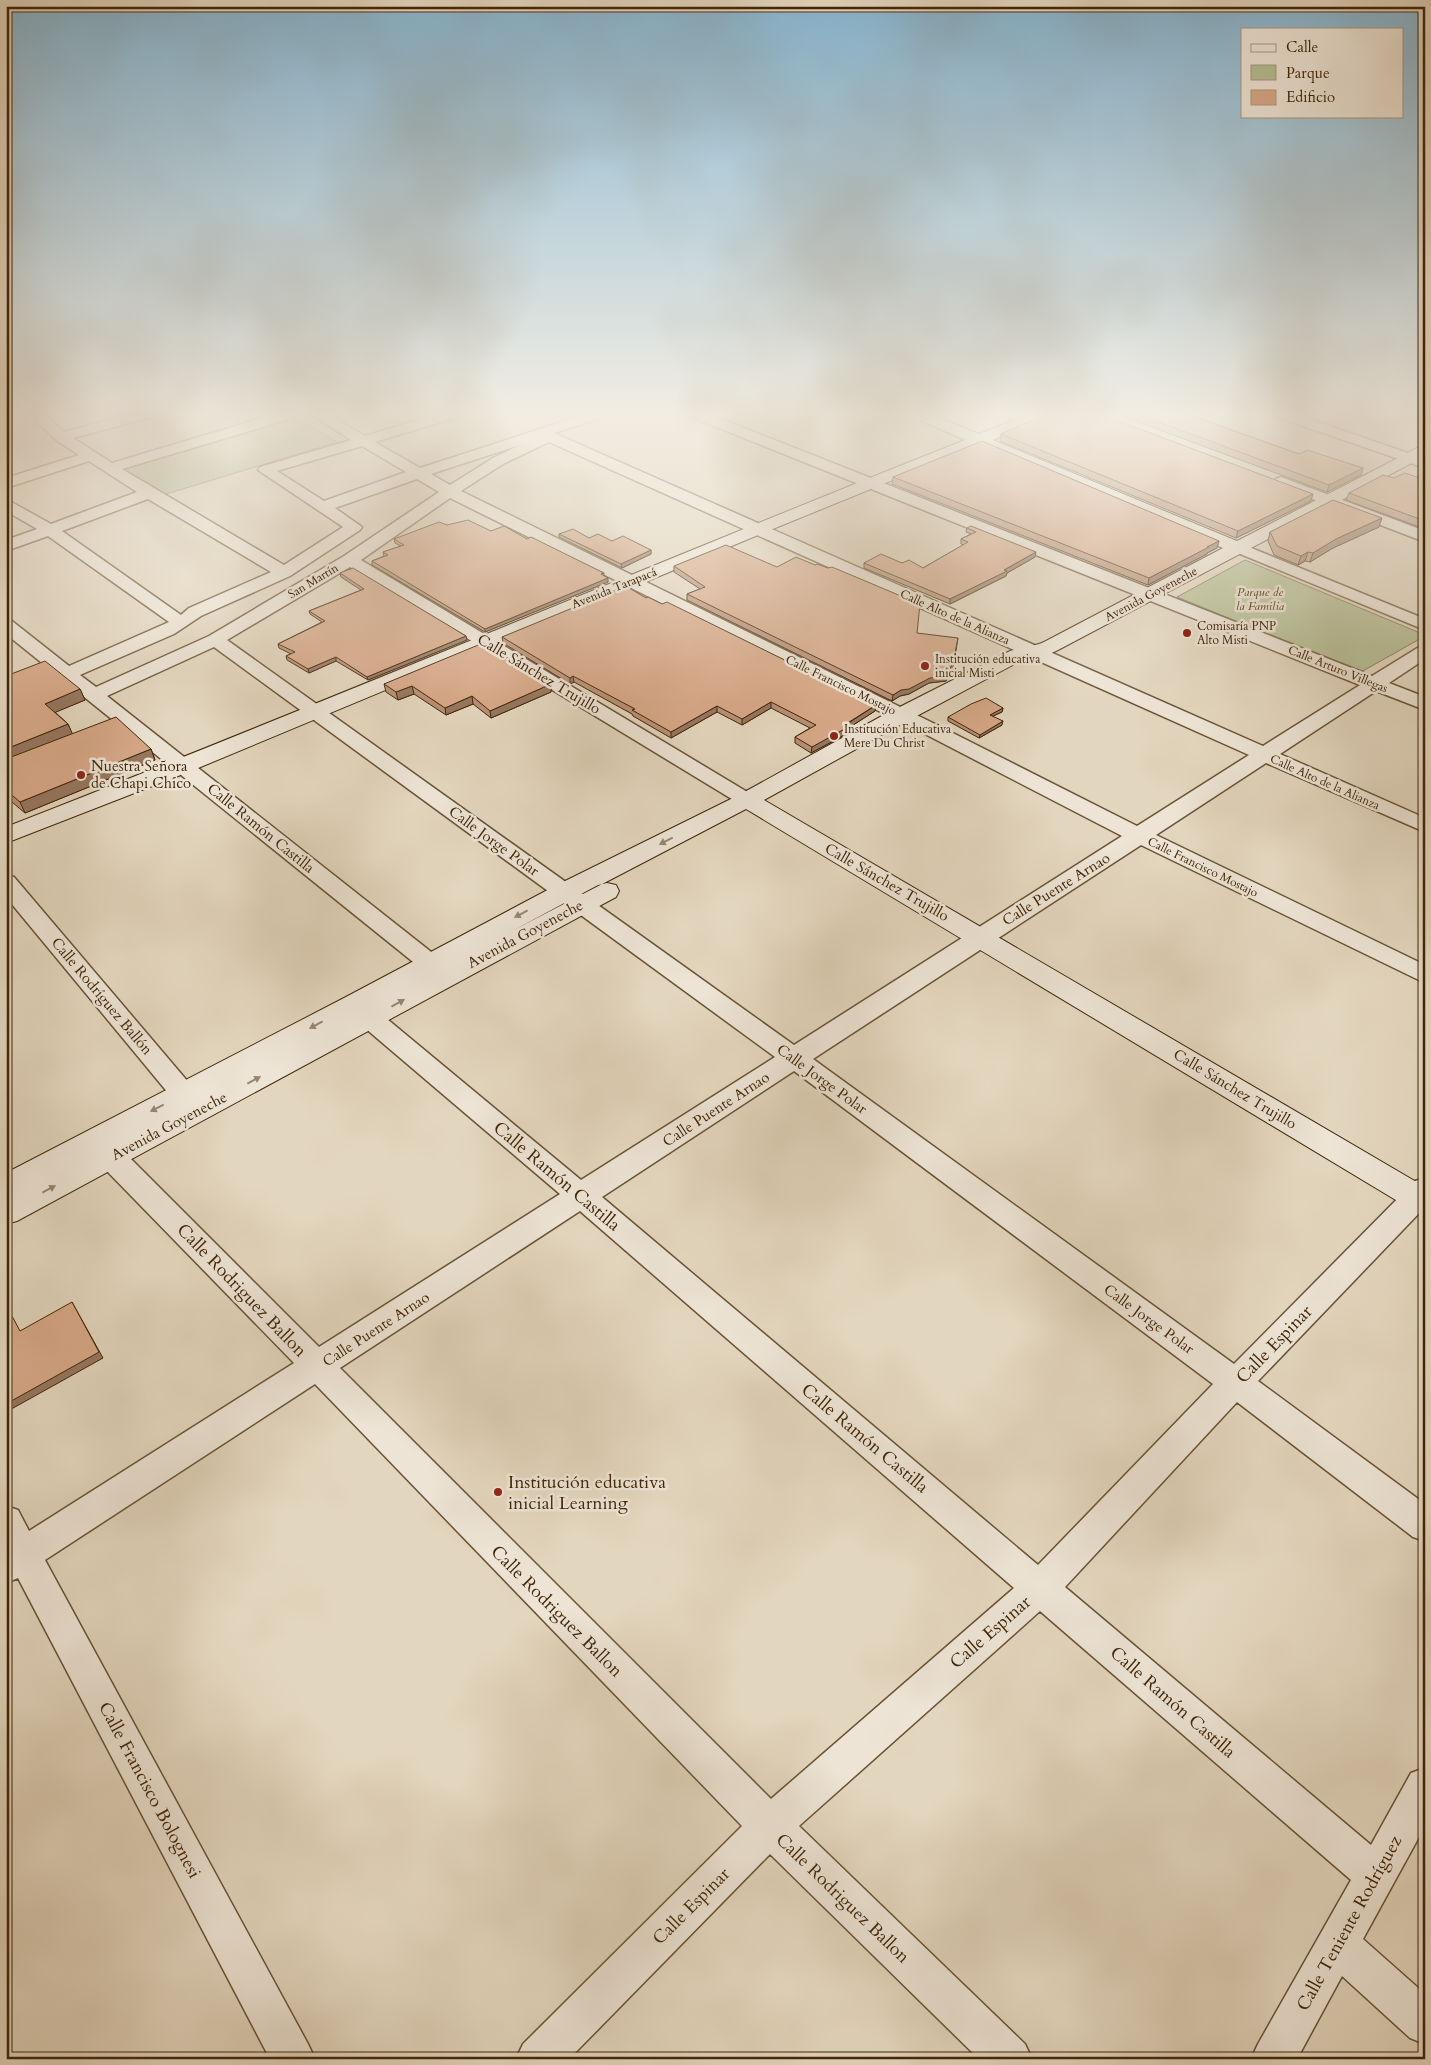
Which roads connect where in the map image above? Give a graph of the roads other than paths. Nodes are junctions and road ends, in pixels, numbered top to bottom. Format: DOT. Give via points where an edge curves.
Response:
graph roads {
  1 [pos="15,509"];
  2 [pos="106,509"];
  3 [pos="178,509"];
  4 [pos="327,509"];
  5 [pos="424,509"];
  6 [pos="485,509"];
  7 [pos="713,509"];
  8 [pos="793,509"];
  9 [pos="937,509"];
  10 [pos="1147,509"];
  11 [pos="1311,509"];
  12 [pos="1353,509"];
  13 [pos="751,526"];
  14 [pos="50,530"];
  15 [pos="1425,537"];
  16 [pos="6,546"];
  17 [pos="1239,548"];
  18 [pos="350,560"];
  19 [pos="284,572"];
  20 [pos="624,578"];
  21 [pos="1151,594"];
  22 [pos="181,623"];
  23 [pos="1425,624"];
  24 [pos="6,625"];
  25 [pos="480,638"];
  26 [pos="215,640"];
  27 [pos="1425,651"];
  28 [pos="1036,653"];
  29 [pos="67,674"];
  30 [pos="1375,684"];
  31 [pos="94,695"];
  32 [pos="1425,704"];
  33 [pos="310,707"];
  34 [pos="910,720"];
  35 [pos="1264,755"];
  36 [pos="179,762"];
  37 [pos="754,804"];
  38 [pos="6,823"];
  39 [pos="1425,826"];
  40 [pos="6,836"];
  41 [pos="1140,836"];
  42 [pos="6,882"];
  43 [pos="573,898"];
  44 [pos="980,937"];
  45 [pos="438,969"];
  46 [pos="1425,975"];
  47 [pos="362,1012"];
  48 [pos="794,1058"];
  49 [pos="191,1102"];
  50 [pos="111,1157"];
  51 [pos="6,1187"];
  52 [pos="582,1196"];
  53 [pos="1422,1196"];
  54 [pos="6,1212"];
  55 [pos="316,1367"];
  56 [pos="1236,1383"];
  57 [pos="6,1522"];
  58 [pos="1425,1525"];
  59 [pos="15,1560"];
  60 [pos="1040,1588"];
  61 [pos="1425,1787"];
  62 [pos="770,1826"];
  63 [pos="1374,1874"];
  64 [pos="1338,1944"];
  65 [pos="1425,2023"];
  66 [pos="293,2059"];
  67 [pos="538,2059"];
  68 [pos="1010,2059"];
  69 [pos="1273,2059"];
  1 -- 14 [label="street"];
  2 -- 14 [label="street"];
  3 -- 19 [label="street"];
  4 -- 19 [label="street" via="354,526"];
  5 -- 18 [label="street, San Martín"];
  6 -- 20 [label="street, Calle Francisco Mostajo"];
  7 -- 13 [label="street, Calle Alto de la Alianza"];
  8 -- 13 [label="street, Avenida Tarapacá"];
  9 -- 21 [label="street, Calle Arturo Villegas"];
  10 -- 17 [label="street"];
  11 -- 17 [label="street, Avenida Goyeneche"];
  12 -- 15 [label="street"];
  13 -- 20 [label="street, Avenida Tarapacá"];
  13 -- 28 [label="street, Calle Alto de la Alianza"];
  14 -- 16 [label="street"];
  14 -- 22 [label="street"];
  17 -- 21 [label="street, Avenida Goyeneche"];
  17 -- 23 [label="street"];
  18 -- 25 [label="street, Calle Sánchez Trujillo"];
  18 -- 26 [label="street, San Martín"];
  19 -- 22 [label="street" via="195,612"];
  20 -- 25 [label="street, Avenida Tarapacá"];
  20 -- 34 [label="street, Calle Francisco Mostajo"];
  21 -- 28 [label="street, Avenida Goyeneche"];
  21 -- 30 [label="street, Calle Arturo Villegas"];
  22 -- 29 [label="street"];
  24 -- 29 [label="street, Calle Ramón Castilla"];
  25 -- 33 [label="street, Avenida Tarapacá"];
  25 -- 37 [label="street, Calle Sánchez Trujillo"];
  26 -- 31 [label="street, San Martín"];
  26 -- 33 [label="street, Calle Jorge Polar"];
  27 -- 30 [label="street, Calle Puente Arnao"];
  28 -- 34 [label="street, Avenida Goyeneche" via="1038,659 1033,664"];
  28 -- 35 [label="street, Calle Alto de la Alianza"];
  29 -- 31 [label="street, Calle Ramón Castilla"];
  30 -- 32 [label="street, Calle Arturo Villegas"];
  30 -- 35 [label="street, Calle Puente Arnao"];
  31 -- 36 [label="street, Calle Ramón Castilla"];
  33 -- 36 [label="street, Avenida Tarapacá"];
  33 -- 43 [label="street, Calle Jorge Polar"];
  34 -- 37 [label="street, Avenida Goyeneche"];
  34 -- 41 [label="street, Calle Francisco Mostajo"];
  35 -- 39 [label="street, Calle Alto de la Alianza"];
  35 -- 41 [label="street, Calle Puente Arnao"];
  36 -- 38 [label="street"];
  36 -- 40 [label="street"];
  36 -- 45 [label="street, Calle Ramón Castilla"];
  37 -- 43 [label="street, Avenida Goyeneche"];
  37 -- 44 [label="street, Calle Sánchez Trujillo"];
  41 -- 44 [label="street, Calle Puente Arnao"];
  41 -- 46 [label="street, Calle Francisco Mostajo"];
  42 -- 49 [label="street, Calle Rodríguez Ballón"];
  43 -- 45 [label="street, Avenida Goyeneche"];
  43 -- 48 [label="street, Calle Jorge Polar"];
  44 -- 48 [label="street, Calle Puente Arnao"];
  44 -- 53 [label="street, Calle Sánchez Trujillo"];
  45 -- 47 [label="street, Avenida Goyeneche"];
  47 -- 49 [label="street, Avenida Goyeneche"];
  47 -- 52 [label="street, Calle Ramón Castilla"];
  48 -- 52 [label="street, Calle Puente Arnao"];
  48 -- 56 [label="street, Calle Jorge Polar"];
  49 -- 50 [label="street, Avenida Goyeneche"];
  49 -- 51 [label="street, Avenida Goyeneche, one-way"];
  54 -- 50 [label="street, Avenida Goyeneche, one-way"];
  50 -- 55 [label="street, Calle Rodriguez Ballon"];
  52 -- 55 [label="street, Calle Puente Arnao"];
  52 -- 60 [label="street, Calle Ramón Castilla"];
  53 -- 56 [label="street, Calle Espinar"];
  55 -- 59 [label="street, Calle Puente Arnao"];
  55 -- 62 [label="street, Calle Rodriguez Ballon"];
  56 -- 58 [label="street, Calle Jorge Polar"];
  56 -- 60 [label="street, Calle Espinar"];
  57 -- 59 [label="street, Calle Francisco Bolognesi"];
  59 -- 66 [label="street, Calle Francisco Bolognesi"];
  60 -- 62 [label="street, Calle Espinar"];
  60 -- 63 [label="street, Calle Ramón Castilla"];
  61 -- 63 [label="street, Calle Teniente Rodríguez"];
  62 -- 67 [label="street, Calle Espinar"];
  62 -- 68 [label="street, Calle Rodriguez Ballon"];
  63 -- 64 [label="street, Calle Teniente Rodríguez"];
  64 -- 65 [label="street"];
  64 -- 69 [label="street, Calle Teniente Rodríguez"];
}
